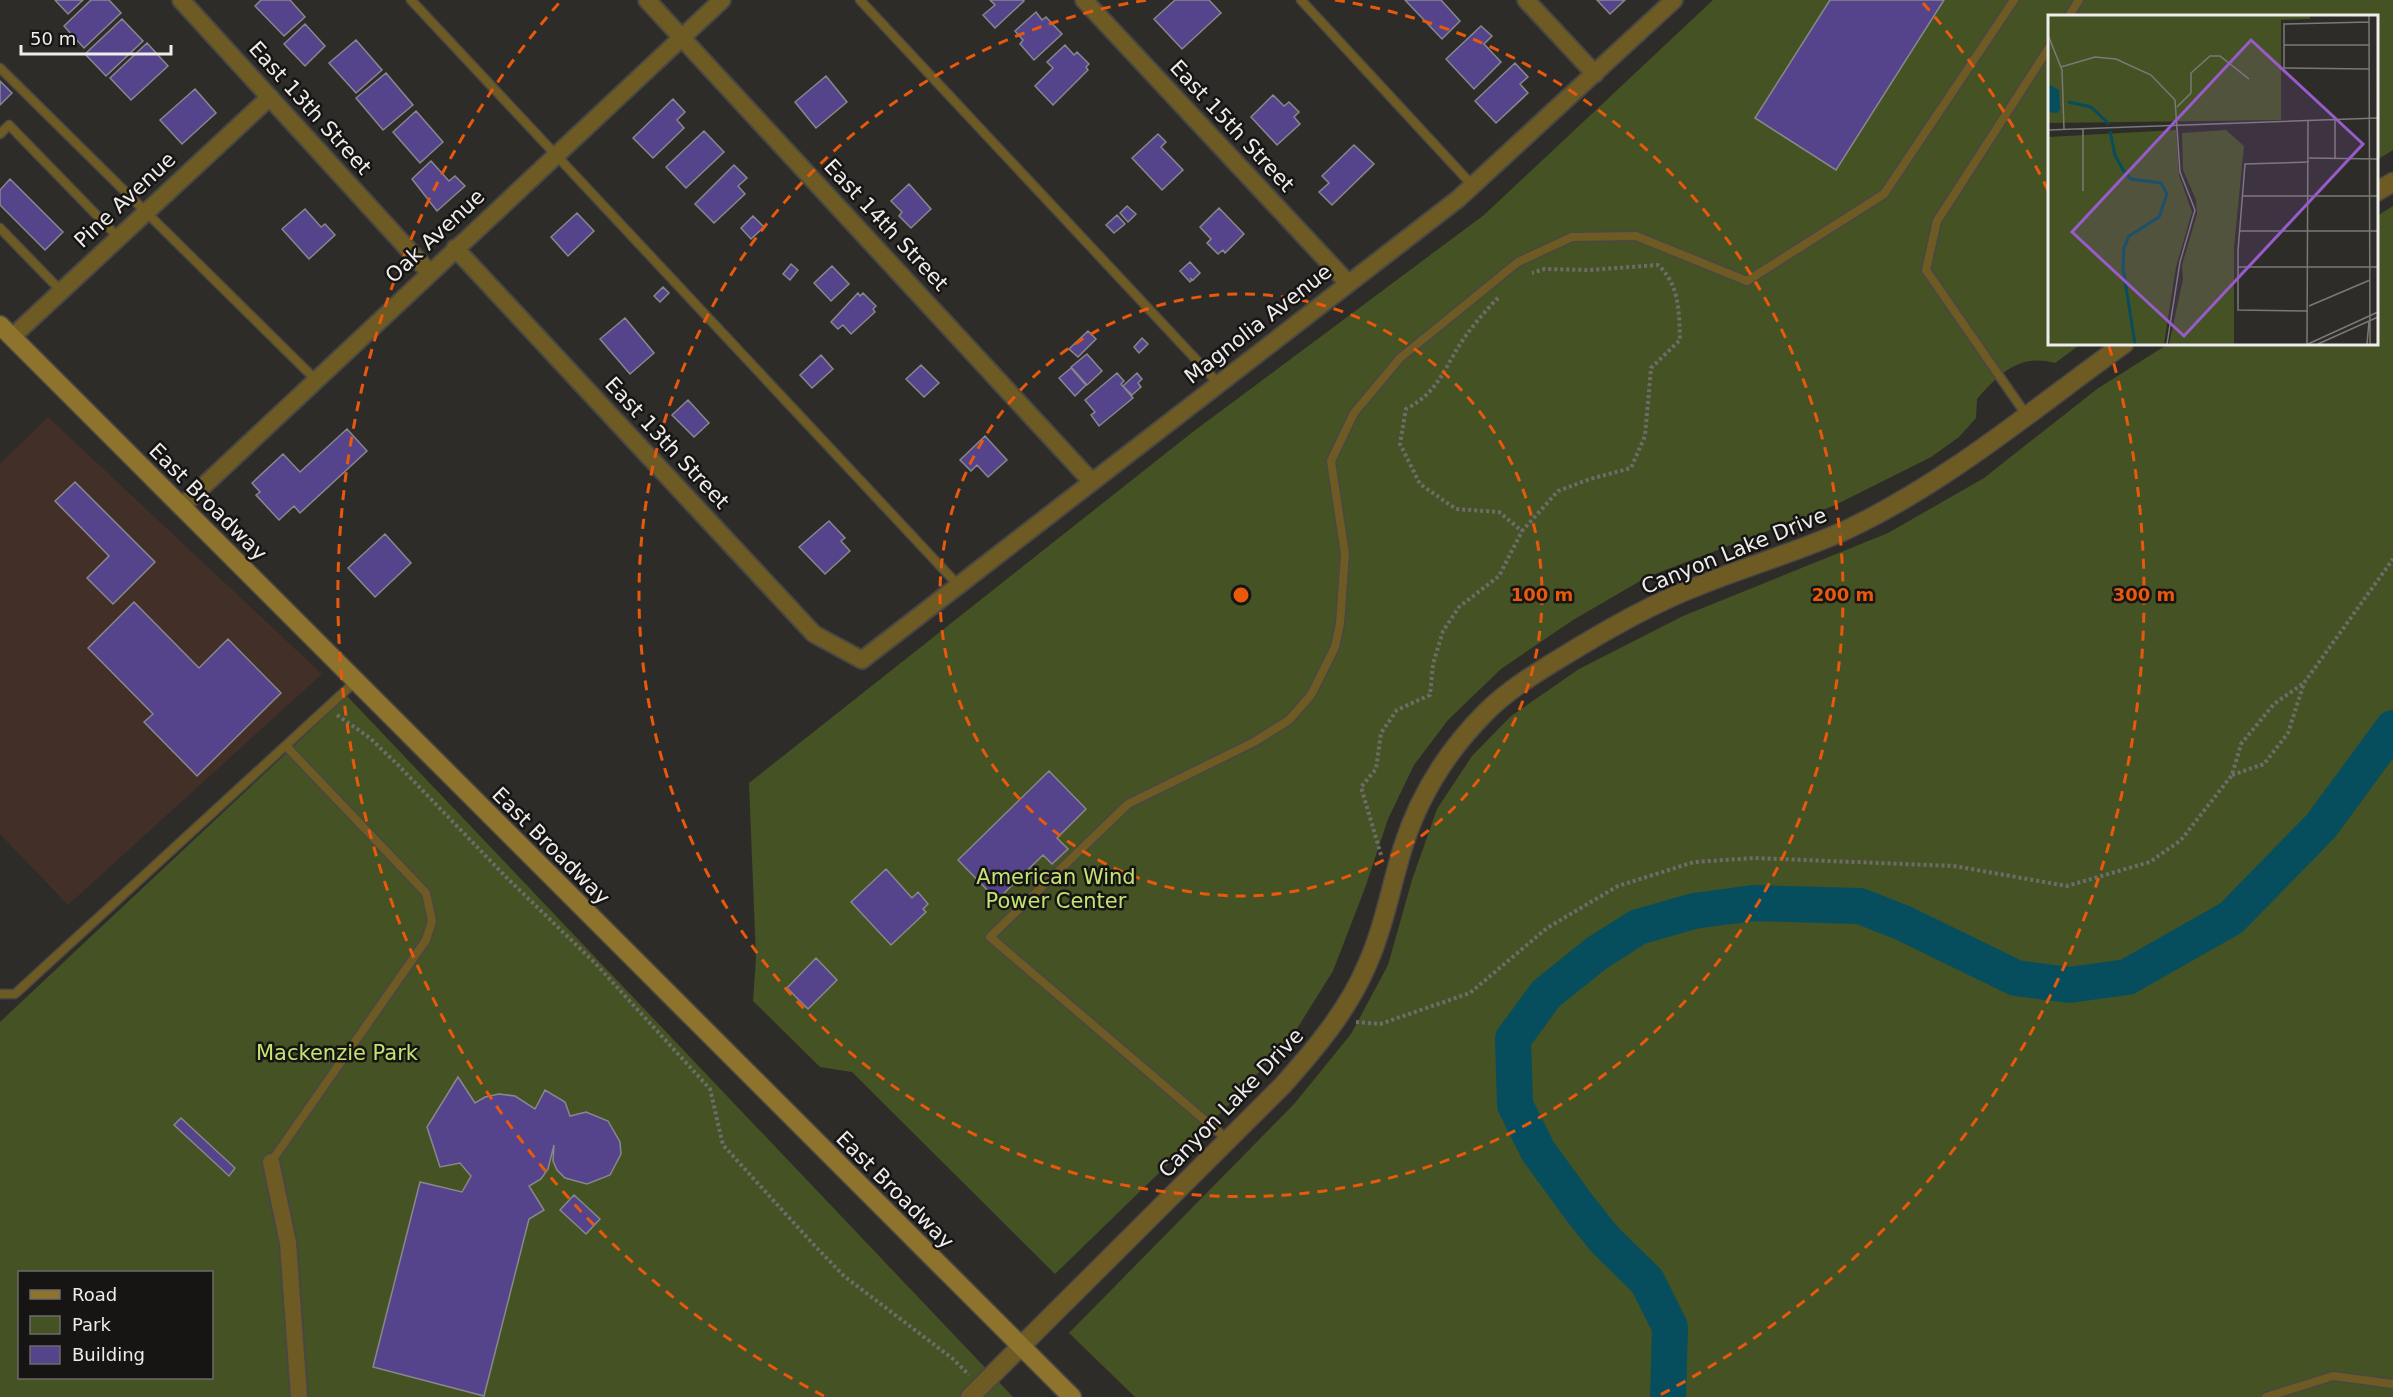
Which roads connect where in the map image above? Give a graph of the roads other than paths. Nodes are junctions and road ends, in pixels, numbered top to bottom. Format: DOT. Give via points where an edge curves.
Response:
graph roads {
  1 [pos="181,0"];
  2 [pos="411,0"];
  3 [pos="647,0"];
  4 [pos="722,0"];
  5 [pos="860,0"];
  6 [pos="1084,0"];
  7 [pos="1301,0"];
  8 [pos="1526,0"];
  9 [pos="1674,0"];
  10 [pos="2014,0"];
  11 [pos="2079,0"];
  12 [pos="2070,15"];
  13 [pos="682,37"];
  14 [pos="2048,48"];
  15 [pos="0,68"];
  16 [pos="1595,74"];
  17 [pos="270,97"];
  18 [pos="0,134"];
  19 [pos="555,156"];
  20 [pos="2393,182"];
  21 [pos="1473,186"];
  22 [pos="2378,191"];
  23 [pos="145,213"];
  24 [pos="0,228"];
  25 [pos="118,237"];
  26 [pos="455,248"];
  27 [pos="429,272"];
  28 [pos="1348,283"];
  29 [pos="61,291"];
  30 [pos="6,331"];
  31 [pos="2123,345"];
  32 [pos="316,380"];
  33 [pos="1218,383"];
  34 [pos="2027,416"];
  35 [pos="1092,482"];
  36 [pos="182,507"];
  37 [pos="959,586"];
  38 [pos="853,657"];
  39 [pos="356,681"];
  40 [pos="286,746"];
  41 [pos="0,994"];
  42 [pos="1229,1140"];
  43 [pos="271,1162"];
  44 [pos="1022,1347"];
  45 [pos="2393,1384"];
  46 [pos="976,1392"];
  47 [pos="298,1397"];
  48 [pos="1072,1397"];
  49 [pos="2266,1397"];
  1 -- 17 [label="street, East 13th Street"];
  2 -- 19 [label="lane"];
  3 -- 13 [label="street, East 14th Street"];
  4 -- 13 [label="street, Oak Avenue"];
  5 -- 33 [label="lane"];
  6 -- 28 [label="street, East 15th Street"];
  7 -- 21 [label="lane"];
  8 -- 16 [label="street"];
  9 -- 16 [label="street, Magnolia Avenue"];
  10 -- 42 [label="lane" via="1884,194 1747,281 1636,236 1572,237 1518,262 1400,358 1354,413 1331,461 1345,554 1340,624 1335,647 1311,695 1289,720 1254,742 1128,804 990,937"];
  11 -- 12 [label="lane"];
  13 -- 19 [label="street, Oak Avenue"];
  13 -- 35 [label="street, East 14th Street"];
  14 -- 34 [label="lane" via="1937,221 1926,270"];
  15 -- 23 [label="lane"];
  16 -- 21 [label="street, Magnolia Avenue"];
  17 -- 23 [label="street, Pine Avenue"];
  17 -- 27 [label="street, East 13th Street"];
  18 -- 25 [label="lane" via="9,125"];
  19 -- 26 [label="street, Oak Avenue"];
  19 -- 37 [label="lane"];
  20 -- 22 [label="street"];
  21 -- 28 [label="street, Magnolia Avenue"];
  23 -- 25 [label="street, Pine Avenue"];
  23 -- 32 [label="lane"];
  24 -- 29 [label="lane"];
  25 -- 29 [label="street, Pine Avenue"];
  26 -- 27 [label="street, Oak Avenue"];
  26 -- 38 [label="street, East 13th Street" via="814,634"];
  27 -- 32 [label="street, Oak Avenue"];
  28 -- 33 [label="street, Magnolia Avenue"];
  29 -- 30 [label="street, Pine Avenue"];
  30 -- 36 [label="main road, East Broadway"];
  31 -- 34 [label="street, Canyon Lake Drive"];
  32 -- 36 [label="street, Oak Avenue"];
  33 -- 35 [label="street, Magnolia Avenue"];
  34 -- 42 [label="street, Canyon Lake Drive" via="1963,464 1884,511 1844,531 1700,585 1648,609 1524,681 1487,710 1436,775 1404,845 1367,967 1336,1020 1319,1045"];
  35 -- 37 [label="street, Magnolia Avenue"];
  36 -- 39 [label="main road, East Broadway"];
  37 -- 38 [label="street, Magnolia Avenue" via="884,645 861,660"];
  39 -- 40 [label="lane"];
  39 -- 44 [label="main road, East Broadway"];
  40 -- 41 [label="lane" via="15,994"];
  40 -- 43 [label="lane" via="426,893 432,921 426,940"];
  42 -- 44 [label="street, Canyon Lake Drive"];
  43 -- 47 [label="street" via="288,1243"];
  44 -- 46 [label="street, Canyon Lake Drive"];
  44 -- 48 [label="main road, East Broadway"];
  45 -- 49 [label="lane" via="2333,1376"];
}
